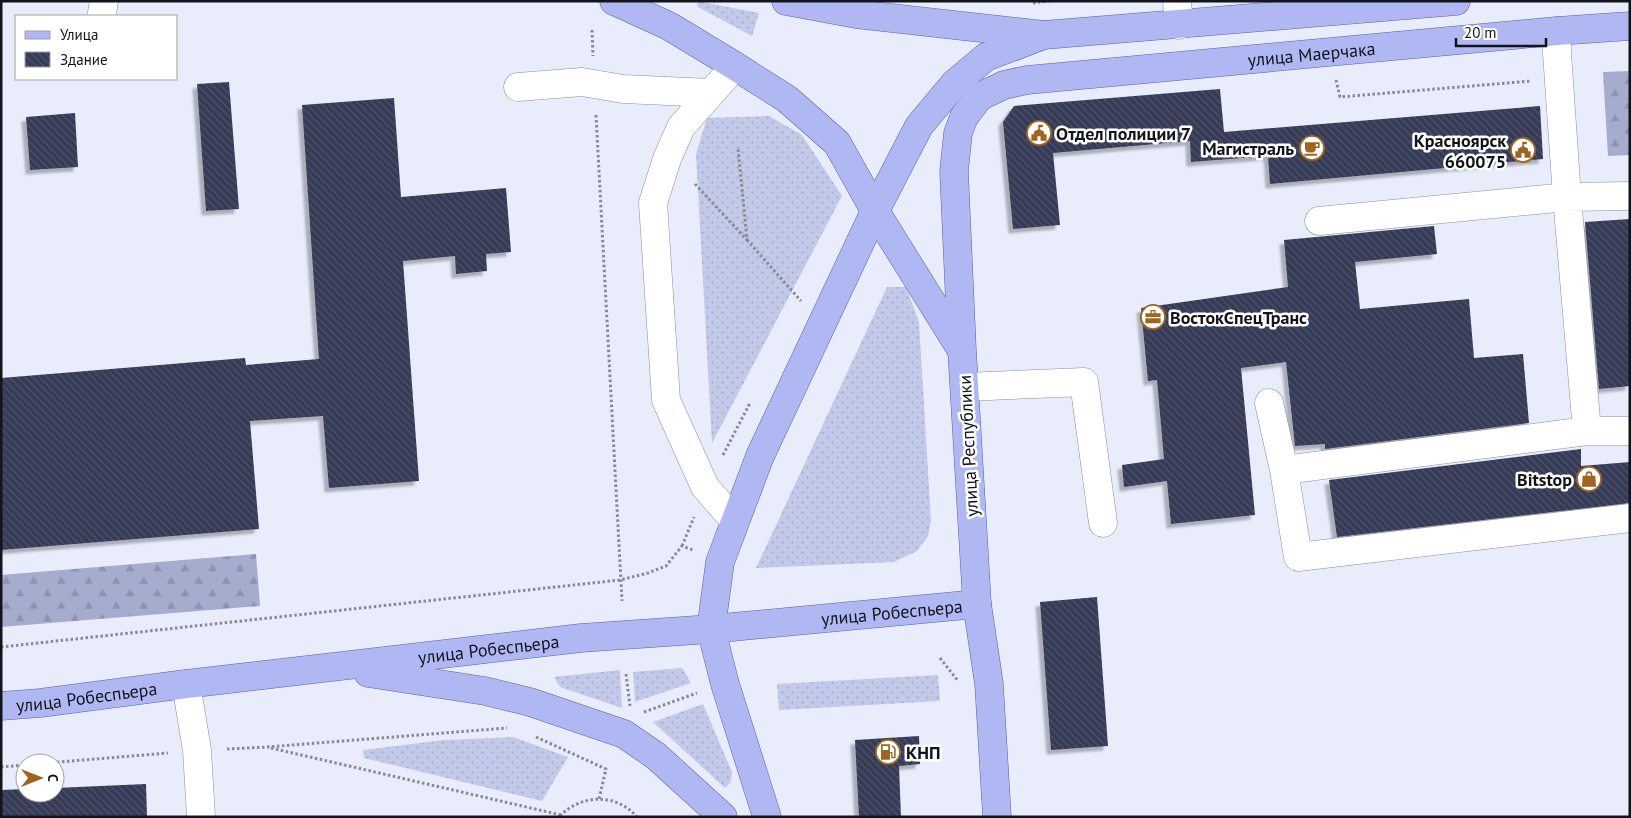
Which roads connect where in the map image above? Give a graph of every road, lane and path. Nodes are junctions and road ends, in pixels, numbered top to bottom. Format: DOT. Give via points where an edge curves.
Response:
graph roads {
  1 [pos="614,1"];
  2 [pos="786,1"];
  3 [pos="1456,1"];
  4 [pos="1178,13"];
  5 [pos="1630,26"];
  6 [pos="592,30"];
  7 [pos="1044,35"];
  8 [pos="1557,42"];
  9 [pos="735,66"];
  10 [pos="1336,78"];
  11 [pos="595,83"];
  12 [pos="518,87"];
  13 [pos="994,90"];
  14 [pos="711,93"];
  15 [pos="738,148"];
  16 [pos="695,184"];
  17 [pos="1630,196"];
  18 [pos="1567,197"];
  19 [pos="875,211"];
  20 [pos="1319,222"];
  21 [pos="747,240"];
  22 [pos="797,309"];
  23 [pos="962,350"];
  24 [pos="964,387"];
  25 [pos="753,397"];
  26 [pos="1269,403"];
  27 [pos="1630,430"];
  28 [pos="1587,431"];
  29 [pos="1284,470"];
  30 [pos="705,487"];
  31 [pos="1630,518"];
  32 [pos="735,521"];
  33 [pos="1103,523"];
  34 [pos="682,546"];
  35 [pos="695,550"];
  36 [pos="620,580"];
  37 [pos="622,601"];
  38 [pos="977,604"];
  39 [pos="711,629"];
  40 [pos="1,646"];
  41 [pos="940,658"];
  42 [pos="332,667"];
  43 [pos="626,674"];
  44 [pos="186,684"];
  45 [pos="962,685"];
  46 [pos="703,691"];
  47 [pos="1,706"];
  48 [pos="631,708"];
  49 [pos="641,713"];
  50 [pos="514,727"];
  51 [pos="530,735"];
  52 [pos="268,747"];
  53 [pos="197,750"];
  54 [pos="65,761"];
  55 [pos="15,766"];
  56 [pos="1,767"];
  57 [pos="599,798"];
  58 [pos="560,816"];
  59 [pos="201,817"];
  60 [pos="637,817"];
  61 [pos="723,817"];
  62 [pos="767,817"];
  63 [pos="997,817"];
  1 -- 9 [label="main road" via="669,26"];
  2 -- 7 [label="main road" via="856,14"];
  3 -- 4 [label="main road"];
  4 -- 7 [label="main road"];
  5 -- 8 [label="main road, улица Маерчака"];
  6 -- 11 [label="path"];
  7 -- 19 [label="main road" via="986,57 954,83 919,126"];
  8 -- 10 [label="path" via="1540,80 1340,97"];
  8 -- 13 [label="main road, улица Маерчака" via="1027,80"];
  8 -- 18 [label="lane"];
  9 -- 14 [label="lane"];
  9 -- 19 [label="main road" via="787,99 837,142"];
  11 -- 12 [label="lane"];
  11 -- 14 [label="lane" via="623,88"];
  11 -- 36 [label="path"];
  13 -- 23 [label="main road, улица Республики" via="979,97 964,117 958,133 954,170"];
  14 -- 30 [label="lane" via="681,127 653,203 666,400"];
  15 -- 21 [label="path"];
  16 -- 21 [label="path"];
  17 -- 18 [label="lane"];
  18 -- 20 [label="lane"];
  18 -- 28 [label="lane"];
  19 -- 23 [label="main road"];
  19 -- 32 [label="main road" via="760,456"];
  21 -- 22 [label="path" via="802,300"];
  23 -- 24 [label="main road, улица Республики"];
  24 -- 33 [label="lane" via="1084,382"];
  24 -- 38 [label="main road, улица Республики"];
  25 -- 30 [label="path"];
  26 -- 29 [label="lane"];
  27 -- 28 [label="lane"];
  28 -- 29 [label="lane"];
  29 -- 31 [label="lane" via="1298,557"];
  30 -- 32 [label="lane"];
  30 -- 34 [label="path"];
  32 -- 39 [label="main road" via="720,562"];
  34 -- 35 [label="path"];
  34 -- 36 [label="path" via="666,566"];
  36 -- 37 [label="path"];
  36 -- 40 [label="path"];
  38 -- 39 [label="main road, улица Робеспьера"];
  38 -- 63 [label="main road, улица Республики" via="989,684"];
  39 -- 42 [label="main road, улица Робеспьера" via="581,638"];
  39 -- 62 [label="main road"];
  41 -- 45 [label="path"];
  42 -- 44 [label="main road, улица Робеспьера"];
  42 -- 61 [label="main road" via="485,690 624,734 656,756"];
  43 -- 48 [label="path"];
  44 -- 47 [label="main road, улица Робеспьера"];
  44 -- 53 [label="lane"];
  46 -- 49 [label="path"];
  50 -- 52 [label="path"];
  51 -- 57 [label="path" via="606,769"];
  52 -- 53 [label="path"];
  52 -- 58 [label="path"];
  53 -- 54 [label="path"];
  53 -- 59 [label="lane"];
  55 -- 56 [label="path"];
  57 -- 58 [label="path" via="581,802"];
  57 -- 60 [label="path" via="616,801"];
}
